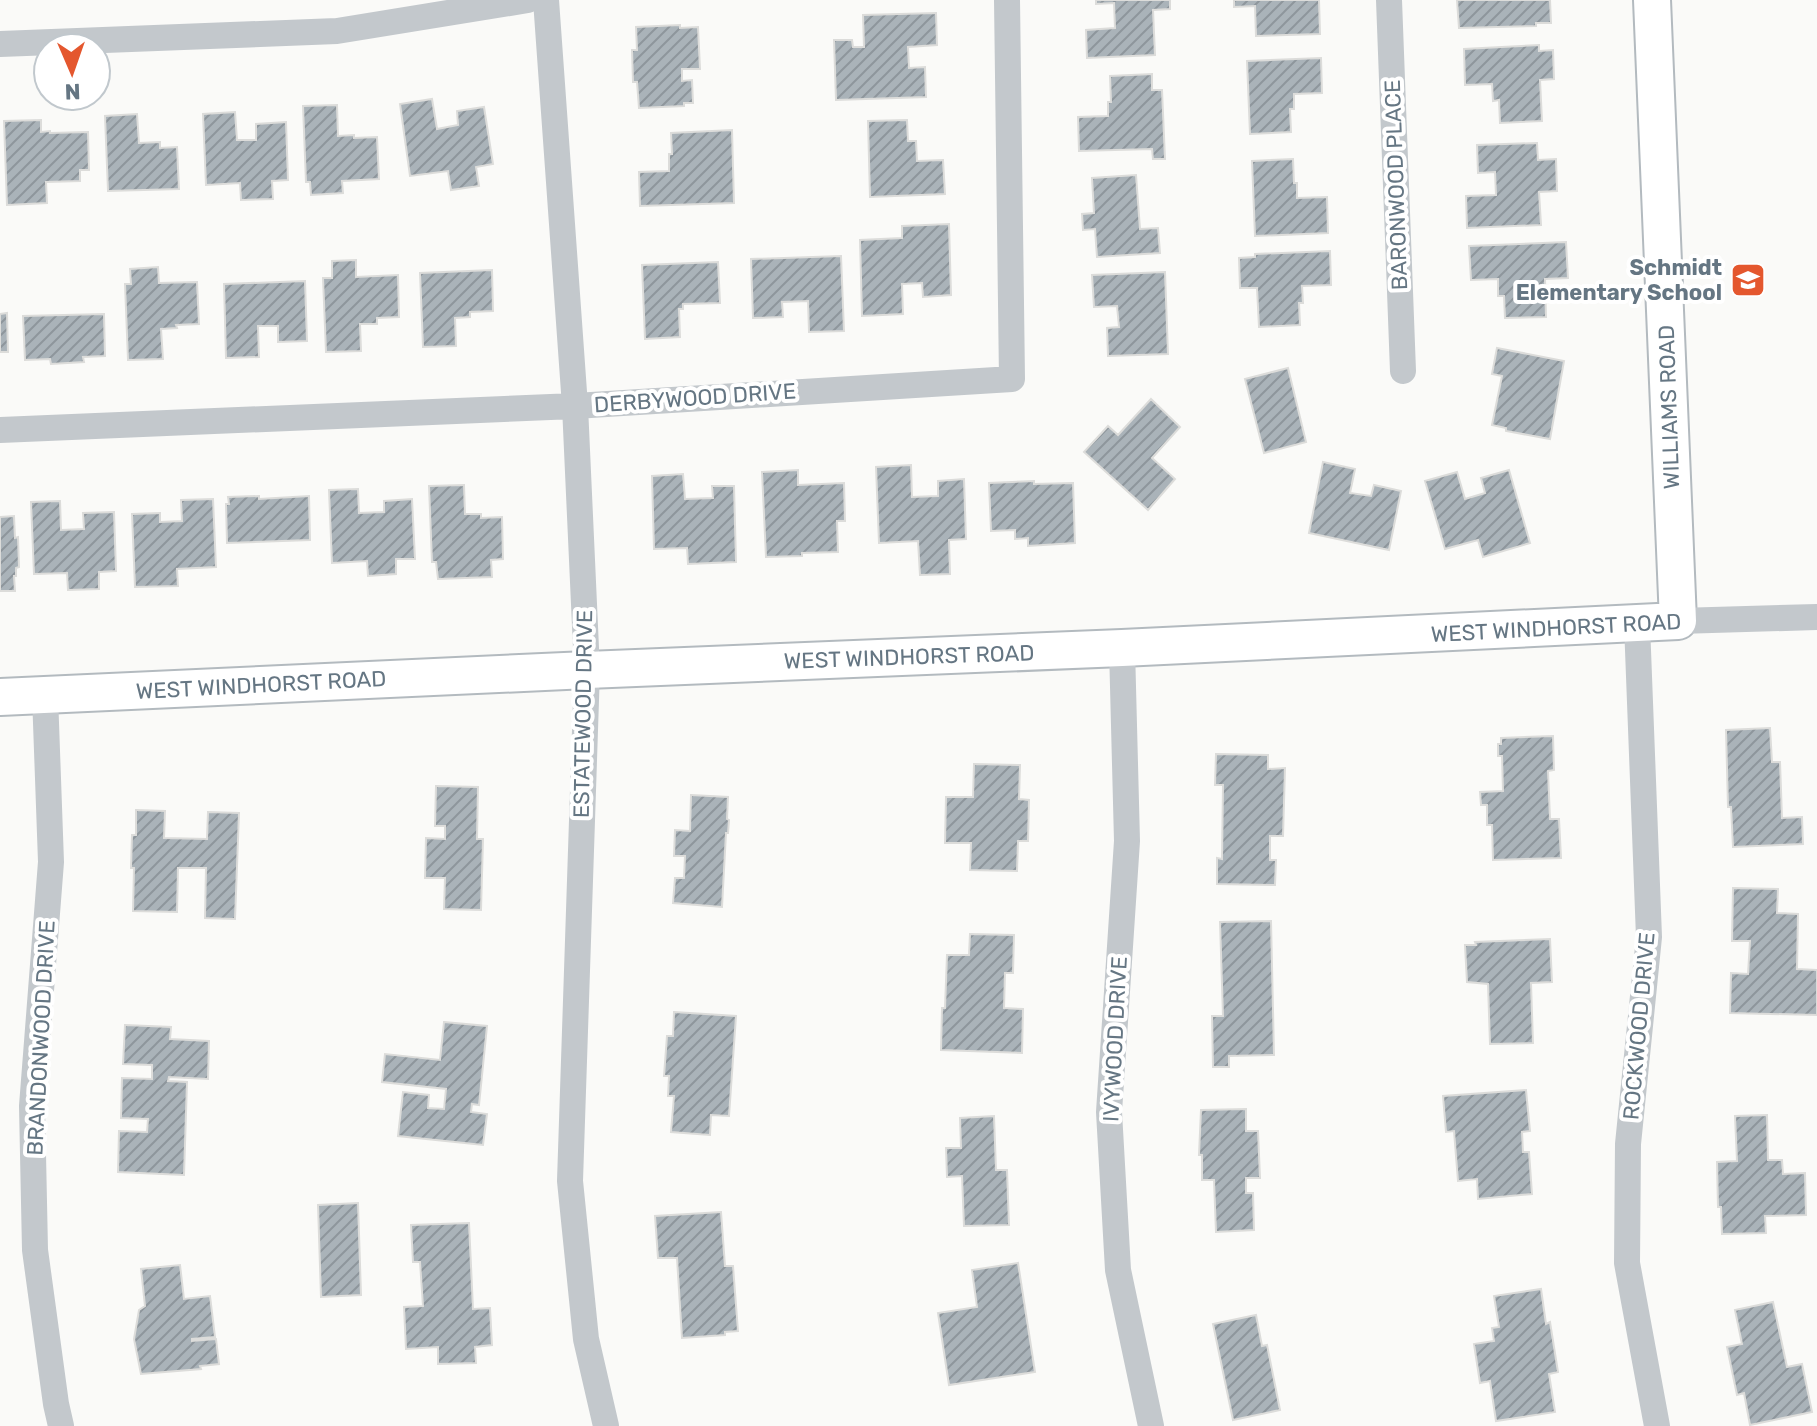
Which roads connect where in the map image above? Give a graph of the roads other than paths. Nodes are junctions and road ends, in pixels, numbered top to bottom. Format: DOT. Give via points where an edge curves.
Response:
graph roads {
  1 [pos="528,0"];
  2 [pos="546,0"];
  3 [pos="1007,0"];
  4 [pos="1389,0"];
  5 [pos="1652,0"];
  6 [pos="0,44"];
  7 [pos="1403,371"];
  8 [pos="575,406"];
  9 [pos="0,430"];
  10 [pos="1817,617"];
  11 [pos="1678,621"];
  12 [pos="1637,624"];
  13 [pos="1122,648"];
  14 [pos="587,670"];
  15 [pos="45,695"];
  16 [pos="0,697"];
  17 [pos="61,1426"];
  18 [pos="606,1426"];
  19 [pos="1151,1426"];
  20 [pos="1657,1426"];
  1 -- 6 [label="street" via="337,31"];
  2 -- 8 [label="street, ESTATEWOOD DRIVE"];
  3 -- 8 [label="street, DERBYWOOD DRIVE" via="1012,379"];
  4 -- 7 [label="street, BARONWOOD PLACE"];
  5 -- 11 [label="street, WILLIAMS ROAD"];
  8 -- 9 [label="street, DERBYWOOD DRIVE"];
  8 -- 14 [label="street, ESTATEWOOD DRIVE"];
  10 -- 11 [label="street, WEST WINDHORST ROAD"];
  11 -- 12 [label="street, WEST WINDHORST ROAD"];
  12 -- 13 [label="street, WEST WINDHORST ROAD"];
  12 -- 20 [label="street, ROCKWOOD DRIVE" via="1649,937 1628,1144 1627,1263"];
  13 -- 14 [label="street, WEST WINDHORST ROAD"];
  13 -- 19 [label="street, IVYWOOD DRIVE" via="1127,841 1109,1112 1118,1270"];
  14 -- 15 [label="street, WEST WINDHORST ROAD"];
  14 -- 18 [label="street, ESTATEWOOD DRIVE" via="570,1181 586,1339"];
  15 -- 16 [label="street, WEST WINDHORST ROAD"];
  15 -- 17 [label="street, BRANDONWOOD DRIVE" via="51,862 32,1106 35,1250"];
}
